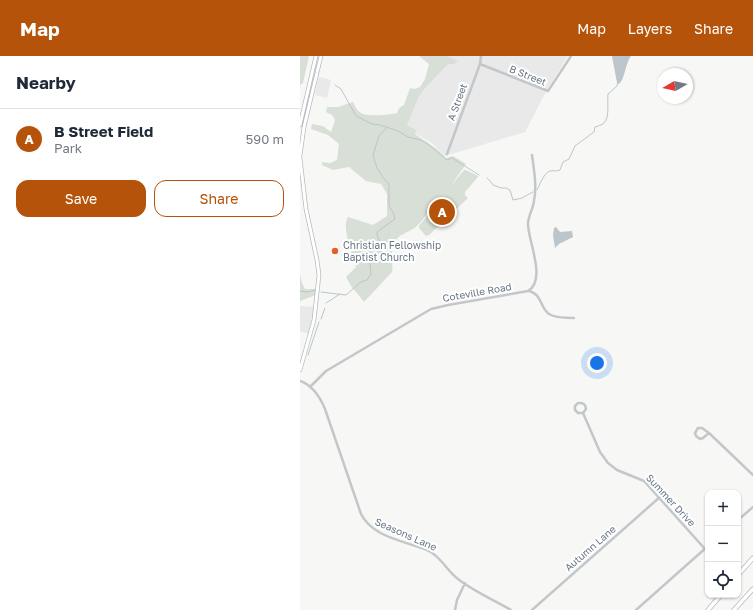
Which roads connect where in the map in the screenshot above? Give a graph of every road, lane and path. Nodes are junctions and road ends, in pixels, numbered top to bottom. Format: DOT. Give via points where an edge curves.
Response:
graph roads {
  1 [pos="316,56"];
  2 [pos="321,56"];
  3 [pos="481,56"];
  4 [pos="571,56"];
  5 [pos="480,64"];
  6 [pos="300,125"];
  7 [pos="447,154"];
  8 [pos="532,155"];
  9 [pos="300,157"];
  10 [pos="535,285"];
  11 [pos="528,291"];
  12 [pos="536,294"];
  13 [pos="574,318"];
  14 [pos="300,370"];
  15 [pos="300,381"];
  16 [pos="310,387"];
  17 [pos="583,413"];
  18 [pos="709,433"];
  19 [pos="753,475"];
  20 [pos="660,497"];
  21 [pos="753,507"];
  22 [pos="741,517"];
  23 [pos="705,549"];
  24 [pos="753,558"];
  25 [pos="741,572"];
  26 [pos="465,584"];
  27 [pos="753,589"];
  28 [pos="718,598"];
  29 [pos="455,610"];
  30 [pos="511,610"];
  31 [pos="532,610"];
  32 [pos="636,610"];
  33 [pos="708,610"];
  34 [pos="734,610"];
  1 -- 6 [label="main road"];
  2 -- 9 [label="main road" via="304,127"];
  3 -- 5 [label="street, A Street"];
  4 -- 5 [label="street, B Street" via="548,91"];
  5 -- 7 [label="street, A Street"];
  8 -- 10 [label="street" via="534,195 528,223 536,262"];
  9 -- 14 [label="main road" via="304,198 319,282 314,320"];
  10 -- 11 [label="street"];
  10 -- 12 [label="street"];
  11 -- 12 [label="street"];
  11 -- 16 [label="street, Coteville Road" via="431,309 326,371"];
  12 -- 13 [label="street" via="549,314"];
  15 -- 16 [label="street, Seasons Lane"];
  16 -- 26 [label="street, Seasons Lane" via="325,409 359,509 367,524 381,533 434,554"];
  17 -- 17 [label="street, Summer Drive" via="585,406 578,403 575,410"];
  17 -- 20 [label="street, Summer Drive" via="600,452 608,463 642,480"];
  18 -- 18 [label="street" via="700,439 695,433 700,428"];
  18 -- 19 [label="street"];
  20 -- 23 [label="street, Summer Drive"];
  20 -- 31 [label="street, Autumn Lane"];
  21 -- 22 [label="street"];
  23 -- 32 [label="street"];
  24 -- 25 [label="highway"];
  26 -- 29 [label="street"];
  26 -- 30 [label="street, Seasons Lane"];
  27 -- 34 [label="highway"];
  28 -- 33 [label="highway"];
}
